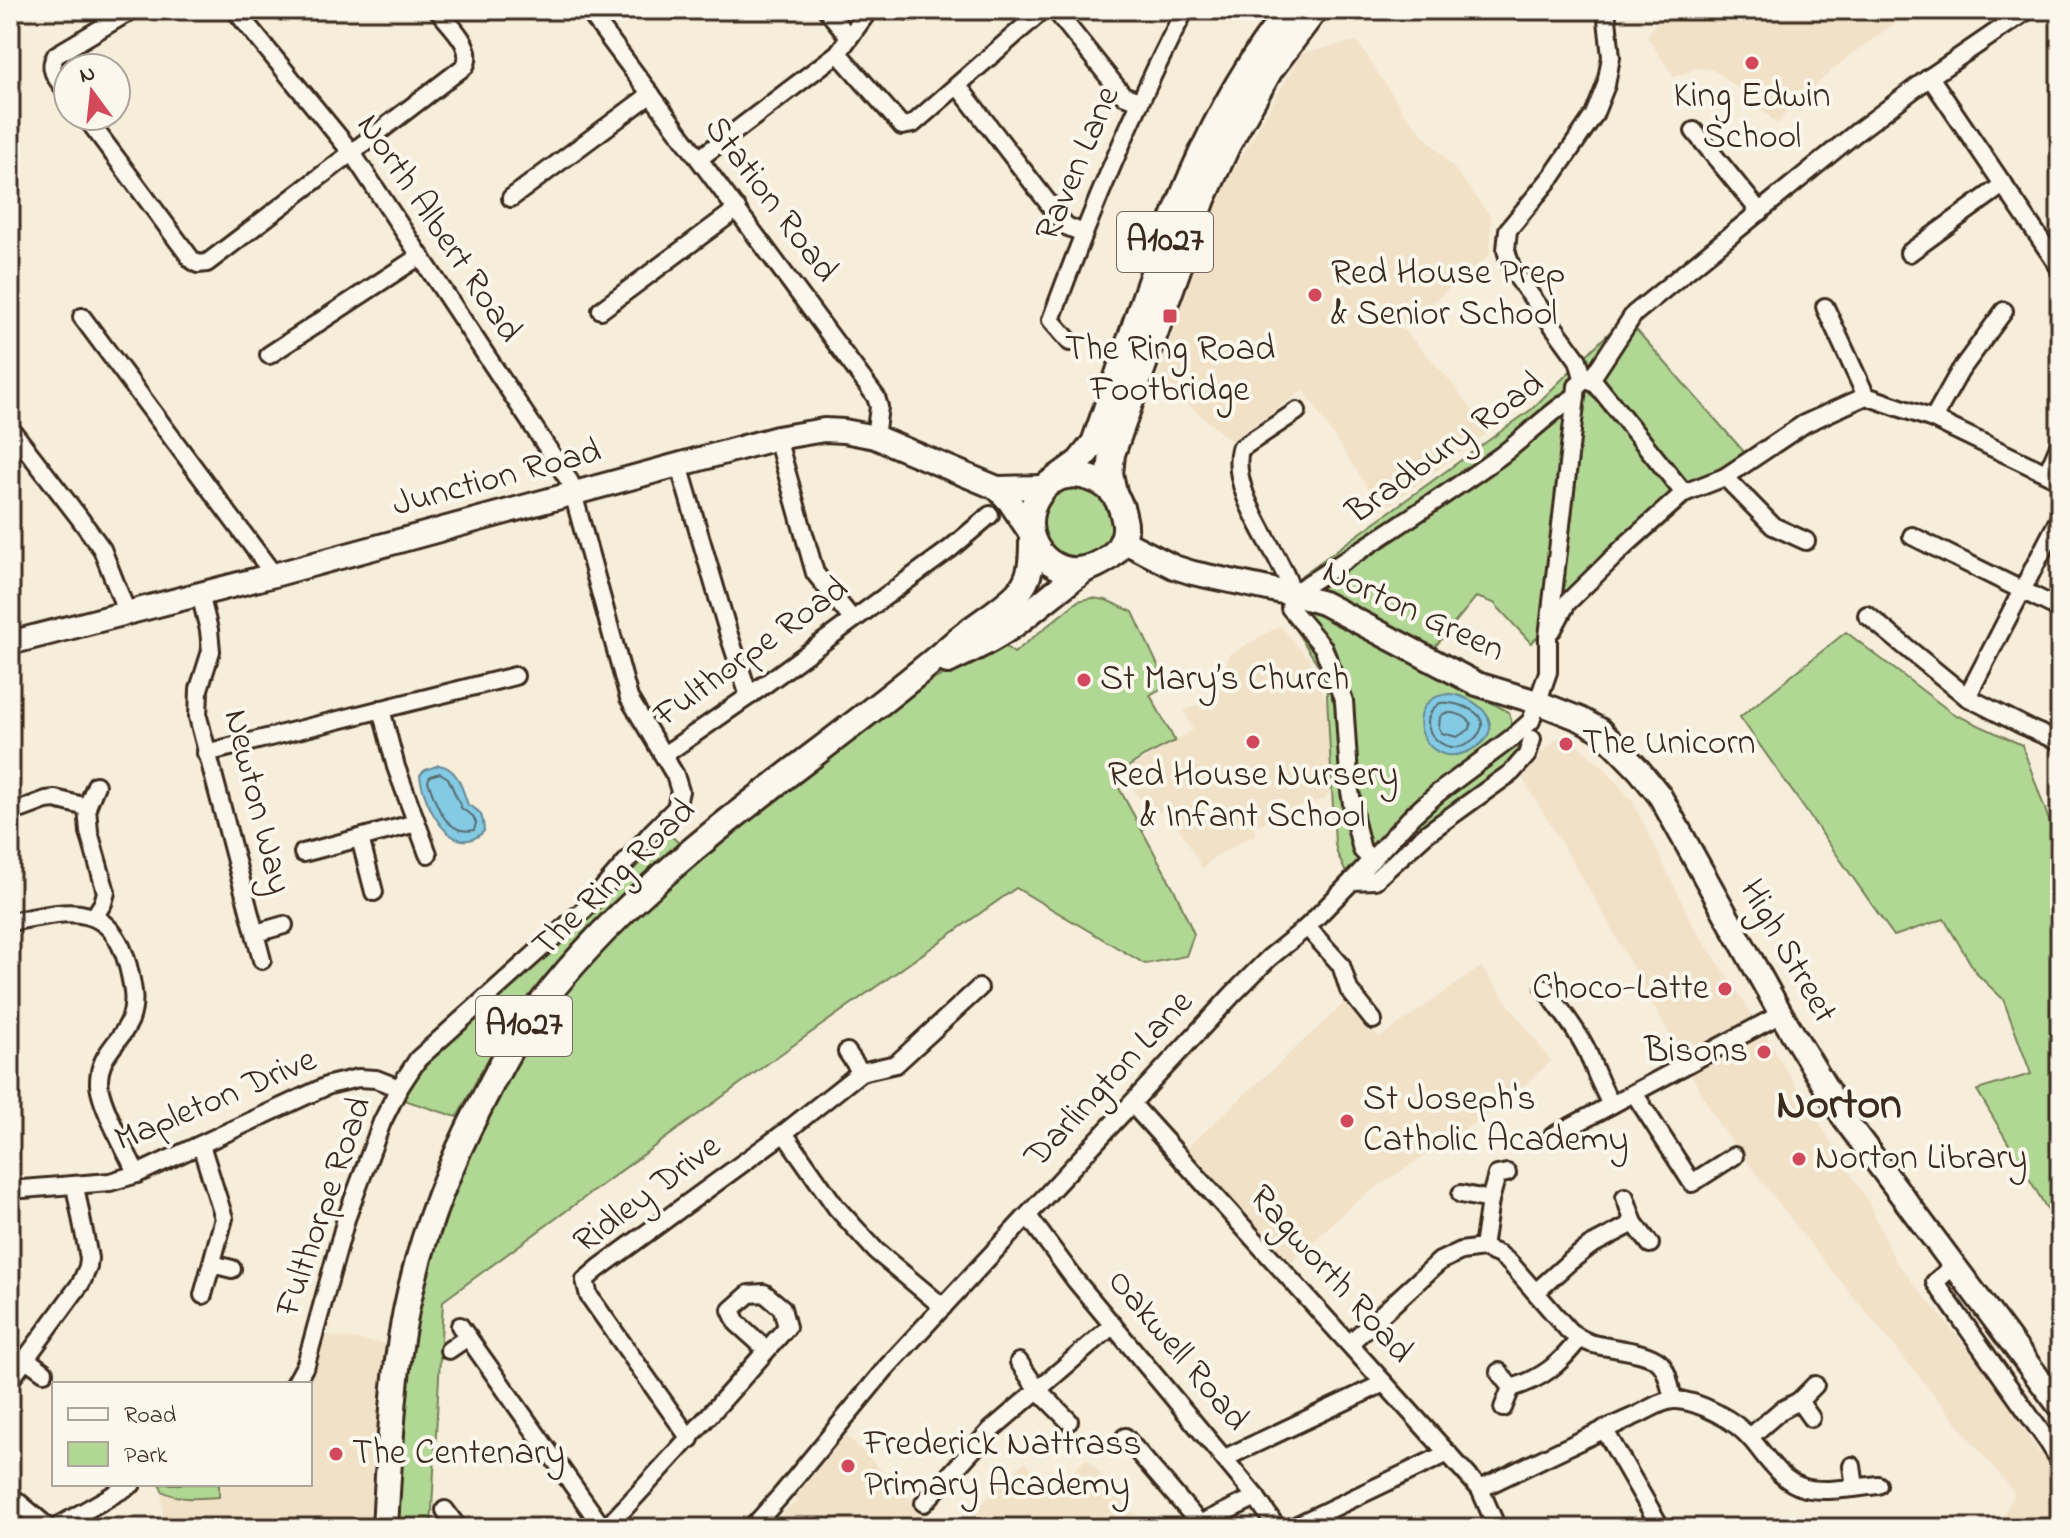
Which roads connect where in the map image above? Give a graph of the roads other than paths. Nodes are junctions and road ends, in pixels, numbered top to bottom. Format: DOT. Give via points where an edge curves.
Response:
graph roads {
  1 [pos="132,10"];
  2 [pos="235,10"];
  3 [pos="438,10"];
  4 [pos="588,10"];
  5 [pos="827,10"];
  6 [pos="869,10"];
  7 [pos="1043,10"];
  8 [pos="1055,10"];
  9 [pos="1185,10"];
  10 [pos="1289,10"];
  11 [pos="1315,10"];
  12 [pos="1606,10"];
  13 [pos="2028,10"];
  14 [pos="848,36"];
  15 [pos="61,52"];
  16 [pos="838,53"];
  17 [pos="1930,77"];
  18 [pos="958,86"];
  19 [pos="651,94"];
  20 [pos="1139,101"];
  21 [pos="1694,131"];
  22 [pos="97,132"];
  23 [pos="352,153"];
  24 [pos="700,158"];
  25 [pos="2004,184"];
  26 [pos="511,198"];
  27 [pos="737,209"];
  28 [pos="1760,212"];
  29 [pos="1083,233"];
  30 [pos="1909,253"];
  31 [pos="420,256"];
  32 [pos="2060,268"];
  33 [pos="1825,307"];
  34 [pos="601,310"];
  35 [pos="2004,311"];
  36 [pos="82,317"];
  37 [pos="1070,342"];
  38 [pos="269,355"];
  39 [pos="1584,386"];
  40 [pos="1866,396"];
  41 [pos="1297,411"];
  42 [pos="1933,419"];
  43 [pos="10,428"];
  44 [pos="875,437"];
  45 [pos="777,438"];
  46 [pos="2060,443"];
  47 [pos="679,465"];
  48 [pos="2053,476"];
  49 [pos="1725,477"];
  50 [pos="1051,482"];
  51 [pos="997,488"];
  52 [pos="1114,492"];
  53 [pos="1684,493"];
  54 [pos="574,494"];
  55 [pos="990,515"];
  56 [pos="2060,517"];
  57 [pos="1912,536"];
  58 [pos="1031,537"];
  59 [pos="1123,541"];
  60 [pos="1806,541"];
  61 [pos="1086,569"];
  62 [pos="274,575"];
  63 [pos="2022,591"];
  64 [pos="200,594"];
  65 [pos="1292,594"];
  66 [pos="2060,609"];
  67 [pos="127,613"];
  68 [pos="1867,615"];
  69 [pos="852,619"];
  70 [pos="1548,637"];
  71 [pos="10,643"];
  72 [pos="916,675"];
  73 [pos="515,676"];
  74 [pos="749,696"];
  75 [pos="1967,697"];
  76 [pos="1537,702"];
  77 [pos="381,709"];
  78 [pos="1532,740"];
  79 [pos="2060,742"];
  80 [pos="206,753"];
  81 [pos="664,755"];
  82 [pos="96,785"];
  83 [pos="87,807"];
  84 [pos="10,811"];
  85 [pos="416,823"];
  86 [pos="360,838"];
  87 [pos="303,853"];
  88 [pos="428,854"];
  89 [pos="1372,860"];
  90 [pos="1352,881"];
  91 [pos="374,892"];
  92 [pos="94,917"];
  93 [pos="10,922"];
  94 [pos="284,925"];
  95 [pos="1307,927"];
  96 [pos="256,933"];
  97 [pos="262,960"];
  98 [pos="979,988"];
  99 [pos="1545,988"];
  100 [pos="1781,1014"];
  101 [pos="1373,1020"];
  102 [pos="847,1052"];
  103 [pos="861,1072"];
  104 [pos="399,1088"];
  105 [pos="1634,1093"];
  106 [pos="1132,1104"];
  107 [pos="1611,1105"];
  108 [pos="784,1133"];
  109 [pos="1553,1136"];
  110 [pos="201,1145"];
  111 [pos="1734,1156"];
  112 [pos="1507,1173"];
  113 [pos="137,1174"];
  114 [pos="75,1186"];
  115 [pos="10,1190"];
  116 [pos="1461,1194"];
  117 [pos="1625,1197"];
  118 [pos="1490,1200"];
  119 [pos="1028,1216"];
  120 [pos="1634,1223"];
  121 [pos="1650,1244"];
  122 [pos="1483,1248"];
  123 [pos="212,1264"];
  124 [pos="1955,1265"];
  125 [pos="232,1269"];
  126 [pos="1536,1292"];
  127 [pos="203,1295"];
  128 [pos="943,1307"];
  129 [pos="1113,1325"];
  130 [pos="1579,1339"];
  131 [pos="1350,1343"];
  132 [pos="449,1350"];
  133 [pos="767,1350"];
  134 [pos="26,1359"];
  135 [pos="1019,1362"];
  136 [pos="44,1372"];
  137 [pos="1499,1372"];
  138 [pos="11,1379"];
  139 [pos="296,1382"];
  140 [pos="1384,1383"];
  141 [pos="1815,1385"];
  142 [pos="1511,1388"];
  143 [pos="1037,1389"];
  144 [pos="1673,1399"];
  145 [pos="1799,1401"];
  146 [pos="2060,1407"];
  147 [pos="1503,1408"];
  148 [pos="1811,1418"];
  149 [pos="1069,1421"];
  150 [pos="1604,1429"];
  151 [pos="1125,1437"];
  152 [pos="1750,1437"];
  153 [pos="690,1439"];
  154 [pos="1448,1453"];
  155 [pos="1225,1458"];
  156 [pos="2060,1461"];
  157 [pos="1852,1466"];
  158 [pos="1878,1485"];
  159 [pos="128,1486"];
  160 [pos="1855,1487"];
  161 [pos="1480,1489"];
  162 [pos="10,1495"];
  163 [pos="1256,1497"];
  164 [pos="924,1503"];
  165 [pos="445,1510"];
  166 [pos="1197,1526"];
  167 [pos="49,1528"];
  168 [pos="55,1528"];
  169 [pos="385,1528"];
  170 [pos="458,1528"];
  171 [pos="605,1528"];
  172 [pos="752,1528"];
  173 [pos="1277,1528"];
  174 [pos="1291,1528"];
  175 [pos="1497,1528"];
  176 [pos="1661,1528"];
  1 -- 15 [label="street"];
  2 -- 23 [label="street, North Albert Road"];
  3 -- 23 [label="street" via="466,45 465,66"];
  4 -- 19 [label="street, Station Road"];
  5 -- 14 [label="street"];
  6 -- 14 [label="street"];
  7 -- 18 [label="street"];
  8 -- 20 [label="street" via="1123,95"];
  9 -- 20 [label="street, Raven Lane"];
  10 -- 50 [label="main road, A1027" via="1205,143 1094,443"];
  11 -- 52 [label="main road, A1027" via="1270,70 1203,199 1112,454"];
  12 -- 39 [label="street" via="1611,57 1594,115 1508,230 1506,250 1512,270 1578,360"];
  13 -- 17 [label="street, Bradbury Road"];
  14 -- 16 [label="street"];
  16 -- 18 [label="street" via="902,126 913,124"];
  16 -- 24 [label="street"];
  17 -- 25 [label="street"];
  17 -- 28 [label="street, Bradbury Road"];
  18 -- 29 [label="street" via="1066,226"];
  19 -- 24 [label="street, Station Road"];
  19 -- 26 [label="street"];
  20 -- 29 [label="street, Raven Lane"];
  21 -- 28 [label="street"];
  22 -- 23 [label="street" via="198,264 207,263"];
  23 -- 31 [label="street, North Albert Road"];
  24 -- 27 [label="street, Station Road"];
  25 -- 30 [label="street"];
  25 -- 32 [label="street"];
  27 -- 34 [label="street"];
  27 -- 44 [label="street, Station Road" via="876,397"];
  28 -- 39 [label="street, Bradbury Road" via="1634,314"];
  29 -- 37 [label="street, Raven Lane" via="1051,320"];
  31 -- 38 [label="street"];
  31 -- 54 [label="street, North Albert Road"];
  33 -- 40 [label="street"];
  35 -- 42 [label="street"];
  36 -- 62 [label="street"];
  39 -- 53 [label="street" via="1597,385"];
  39 -- 65 [label="street, Bradbury Road" via="1502,455"];
  39 -- 70 [label="street, Darlington Lane"];
  40 -- 42 [label="street"];
  40 -- 49 [label="street" via="1804,424"];
  41 -- 65 [label="street" via="1240,449 1237,460 1249,503"];
  42 -- 48 [label="street"];
  43 -- 67 [label="street" via="102,549"];
  44 -- 45 [label="main road, Junction Road" via="824,430"];
  44 -- 51 [label="main road, Junction Road"];
  45 -- 47 [label="main road, Junction Road"];
  45 -- 69 [label="street" via="815,573"];
  46 -- 48 [label="street"];
  47 -- 54 [label="main road, Junction Road"];
  47 -- 74 [label="street"];
  49 -- 53 [label="street"];
  49 -- 60 [label="street" via="1773,526"];
  50 -- 51 [label="main road, Junction Road"];
  50 -- 52 [label="main road" via="1089,477"];
  50 -- 58 [label="main road, A1027" via="1030,513"];
  51 -- 58 [label="main road, Junction Road"];
  52 -- 59 [label="main road, A1027" via="1125,525"];
  53 -- 70 [label="street" via="1567,603"];
  54 -- 62 [label="main road, Junction Road"];
  54 -- 81 [label="street, North Albert Road" via="629,698"];
  55 -- 69 [label="street, Fulthorpe Road"];
  56 -- 63 [label="street"];
  57 -- 63 [label="street"];
  58 -- 61 [label="main road" via="1043,557 1056,565"];
  58 -- 72 [label="main road, The Ring Road / A1027" via="1029,577 1018,593"];
  59 -- 61 [label="main road, A1027" via="1113,555"];
  59 -- 65 [label="main road, Norton Green" via="1183,570"];
  61 -- 72 [label="main road, The Ring Road / A1027" via="981,645"];
  62 -- 64 [label="main road, Junction Road"];
  63 -- 66 [label="street"];
  63 -- 75 [label="street"];
  64 -- 67 [label="main road, Junction Road"];
  64 -- 80 [label="street, Newton Way" via="211,651 197,704"];
  65 -- 76 [label="main road, Norton Green" via="1323,603 1477,684"];
  65 -- 89 [label="street" via="1290,608 1323,647 1344,701 1355,822 1362,850"];
  67 -- 71 [label="main road, Junction Road"];
  68 -- 75 [label="street"];
  69 -- 74 [label="street, Fulthorpe Road"];
  70 -- 76 [label="street, Darlington Lane" via="1548,672"];
  72 -- 169 [label="main road, The Ring Road / A1027" via="647,889 598,935 523,1028 467,1131 418,1261 398,1358"];
  73 -- 77 [label="street"];
  74 -- 81 [label="street, Fulthorpe Road"];
  75 -- 79 [label="street"];
  76 -- 78 [label="street, Darlington Lane"];
  76 -- 100 [label="main road, High Street" via="1600,730 1660,796"];
  77 -- 80 [label="street"];
  77 -- 85 [label="street"];
  78 -- 89 [label="street, Darlington Lane" via="1438,793"];
  78 -- 90 [label="street" via="1512,772 1426,834 1375,880"];
  80 -- 96 [label="street, Newton Way"];
  81 -- 104 [label="street, Fulthorpe Road" via="680,791 676,808 585,909 418,1059"];
  82 -- 83 [label="street"];
  83 -- 84 [label="street" via="55,799"];
  83 -- 92 [label="street" via="106,892"];
  85 -- 86 [label="street"];
  85 -- 88 [label="street"];
  86 -- 87 [label="street"];
  86 -- 91 [label="street"];
  89 -- 90 [label="street, Darlington Lane"];
  90 -- 95 [label="street, Darlington Lane"];
  92 -- 93 [label="street" via="65,912"];
  92 -- 113 [label="street" via="115,934 134,989 131,1018 107,1053 99,1085"];
  94 -- 96 [label="street, Newton Way"];
  95 -- 101 [label="street" via="1341,965 1349,990"];
  95 -- 106 [label="street, Darlington Lane" via="1233,994"];
  96 -- 97 [label="street, Newton Way"];
  98 -- 103 [label="street, Ridley Drive" via="896,1064"];
  99 -- 107 [label="street" via="1590,1058"];
  100 -- 105 [label="street"];
  100 -- 124 [label="main road, High Street" via="1846,1121"];
  102 -- 103 [label="street"];
  103 -- 108 [label="street, Ridley Drive"];
  104 -- 110 [label="street, Mapleton Drive" via="376,1079 343,1081"];
  104 -- 139 [label="street, Fulthorpe Road" via="346,1219 310,1352"];
  105 -- 107 [label="street"];
  105 -- 111 [label="street" via="1692,1183"];
  106 -- 119 [label="street, Darlington Lane"];
  106 -- 131 [label="street, Ragworth Road"];
  107 -- 109 [label="street"];
  108 -- 128 [label="street" via="836,1207 876,1251"];
  108 -- 153 [label="street, Ridley Drive" via="585,1280 589,1296"];
  110 -- 113 [label="street, Mapleton Drive"];
  110 -- 123 [label="street" via="224,1218"];
  112 -- 118 [label="street" via="1497,1175"];
  113 -- 114 [label="street, Mapleton Drive"];
  114 -- 115 [label="street, Mapleton Drive"];
  114 -- 134 [label="street" via="88,1267"];
  116 -- 118 [label="street"];
  117 -- 120 [label="street"];
  118 -- 122 [label="street"];
  119 -- 128 [label="street, Darlington Lane"];
  119 -- 129 [label="street, Oakwell Road"];
  120 -- 121 [label="street"];
  120 -- 126 [label="street" via="1590,1246"];
  122 -- 126 [label="street" via="1500,1255"];
  122 -- 131 [label="street" via="1440,1261"];
  123 -- 125 [label="street"];
  123 -- 127 [label="street"];
  124 -- 146 [label="main road, High Street"];
  124 -- 156 [label="street" via="1935,1282"];
  126 -- 130 [label="street"];
  128 -- 172 [label="street, Darlington Lane"];
  129 -- 143 [label="street"];
  129 -- 155 [label="street, Oakwell Road"];
  130 -- 142 [label="street" via="1561,1362"];
  130 -- 144 [label="street" via="1659,1362"];
  131 -- 140 [label="street, Ragworth Road"];
  132 -- 171 [label="street" via="464,1332"];
  133 -- 153 [label="street"];
  134 -- 136 [label="street"];
  134 -- 138 [label="street"];
  135 -- 143 [label="street"];
  137 -- 142 [label="street"];
  140 -- 154 [label="street, Ragworth Road"];
  140 -- 155 [label="street"];
  141 -- 145 [label="street"];
  142 -- 147 [label="street"];
  143 -- 149 [label="street"];
  143 -- 164 [label="street"];
  144 -- 150 [label="street"];
  144 -- 152 [label="street" via="1709,1409"];
  145 -- 148 [label="street"];
  145 -- 152 [label="street"];
  150 -- 161 [label="street"];
  150 -- 176 [label="street"];
  151 -- 166 [label="street"];
  152 -- 160 [label="street" via="1785,1478 1804,1488"];
  153 -- 171 [label="street"];
  154 -- 161 [label="street, Ragworth Road"];
  154 -- 174 [label="street"];
  155 -- 163 [label="street, Oakwell Road"];
  157 -- 160 [label="street"];
  158 -- 160 [label="street"];
  159 -- 168 [label="street"];
  161 -- 175 [label="street, Ragworth Road"];
  162 -- 167 [label="street"];
  163 -- 166 [label="street"];
  163 -- 173 [label="street, Oakwell Road"];
  165 -- 170 [label="street"];
}
